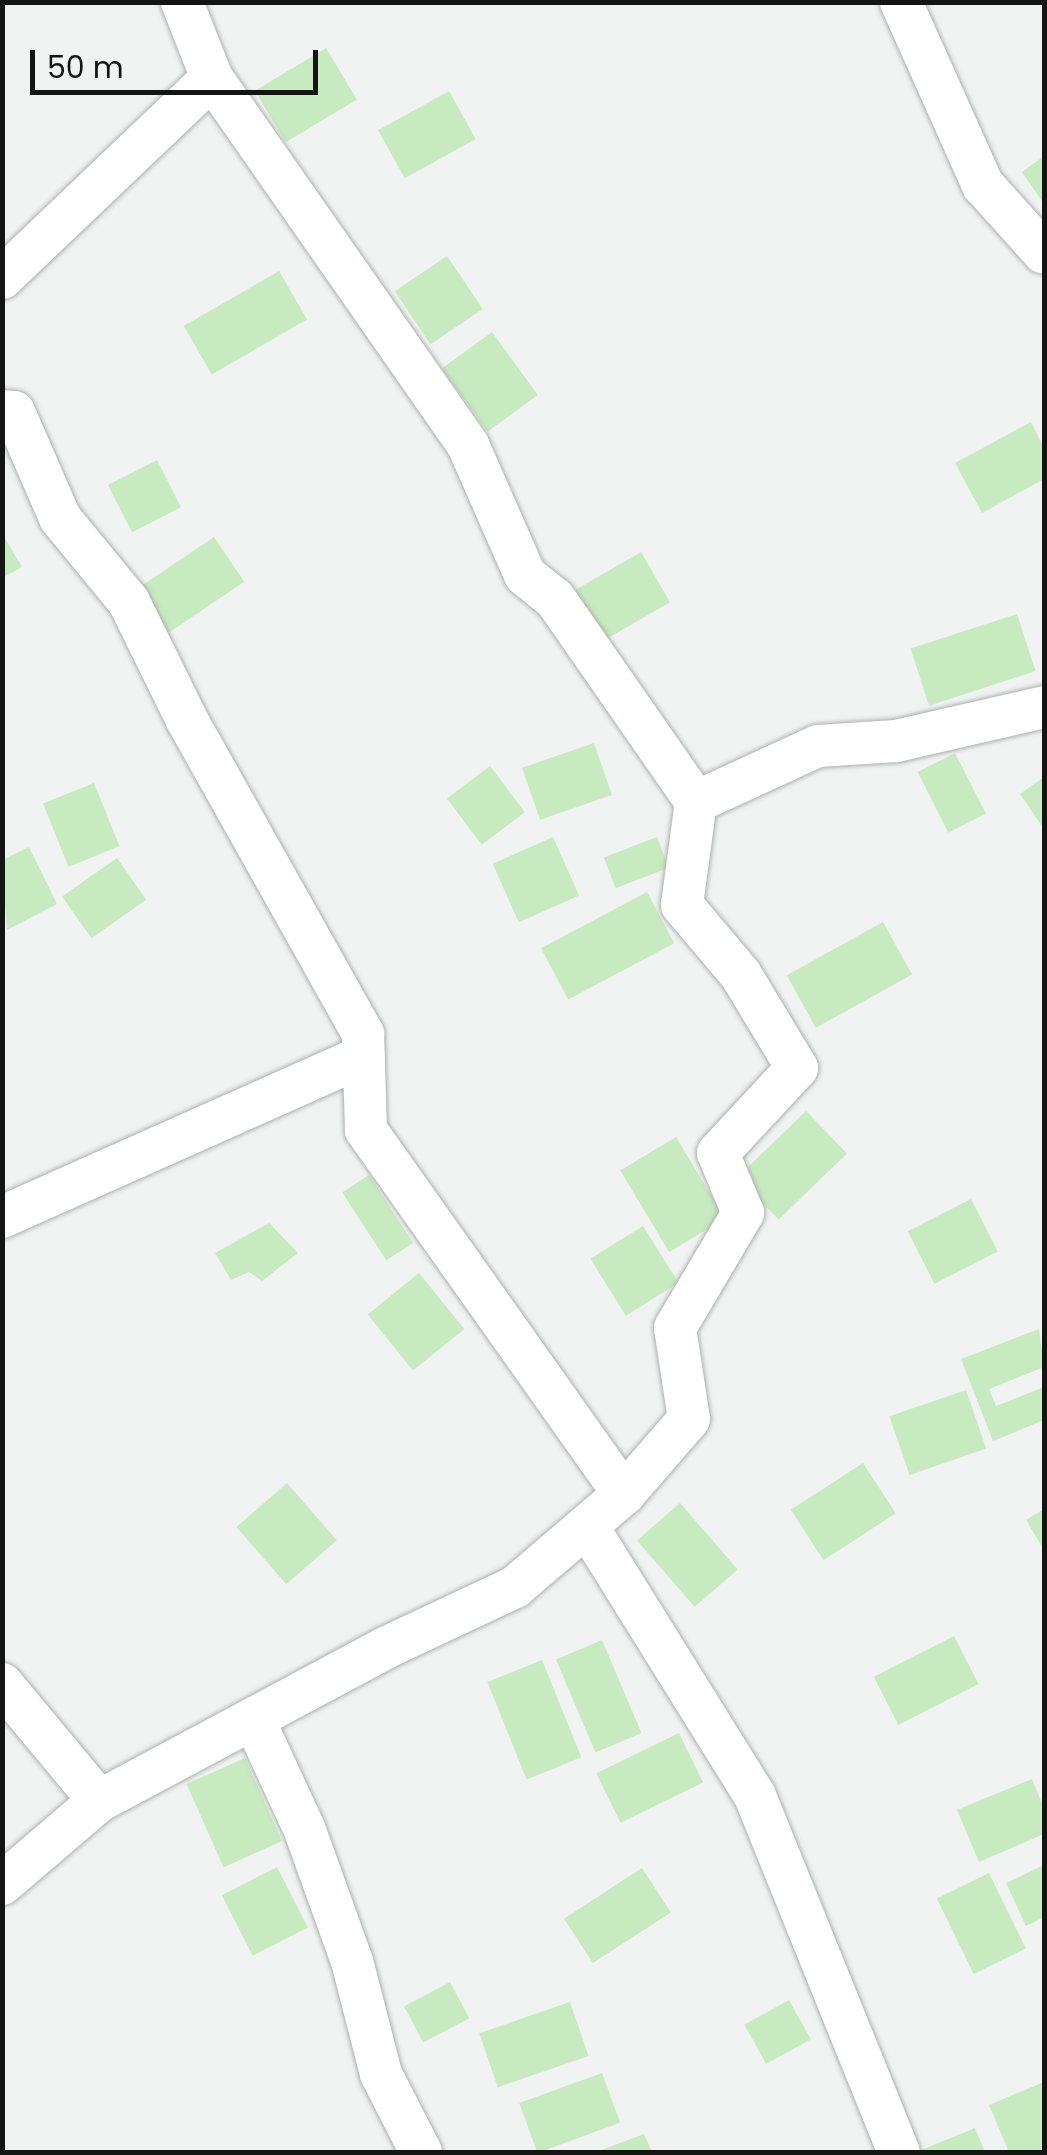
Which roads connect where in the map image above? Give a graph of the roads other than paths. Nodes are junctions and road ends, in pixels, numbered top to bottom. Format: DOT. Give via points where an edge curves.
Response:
graph roads {
  1 [pos="182,2"];
  2 [pos="902,2"];
  3 [pos="212,78"];
  4 [pos="1044,253"];
  5 [pos="2,278"];
  6 [pos="2,411"];
  7 [pos="1044,707"];
  8 [pos="696,802"];
  9 [pos="364,1056"];
  10 [pos="2,1217"];
  11 [pos="624,1494"];
  12 [pos="587,1526"];
  13 [pos="2,1684"];
  14 [pos="254,1720"];
  15 [pos="99,1801"];
  16 [pos="2,1884"];
  17 [pos="422,2152"];
  18 [pos="900,2152"];
  1 -- 3 [label="street"];
  2 -- 4 [label="street" via="984,185"];
  3 -- 5 [label="street"];
  3 -- 8 [label="street" via="468,445 525,575 555,599"];
  6 -- 9 [label="street" via="14,412 60,518 129,602 186,720 363,1034"];
  7 -- 8 [label="street" via="896,741 818,746"];
  8 -- 11 [label="street" via="682,904 741,974 797,1068 718,1154 744,1212 675,1328 689,1420"];
  9 -- 10 [label="street"];
  9 -- 11 [label="street" via="366,1130"];
  11 -- 12 [label="street"];
  12 -- 14 [label="street" via="516,1587"];
  12 -- 18 [label="street" via="755,1796"];
  13 -- 15 [label="street"];
  14 -- 15 [label="street"];
  14 -- 17 [label="street" via="322,1878 381,2074"];
  15 -- 16 [label="street"];
}
